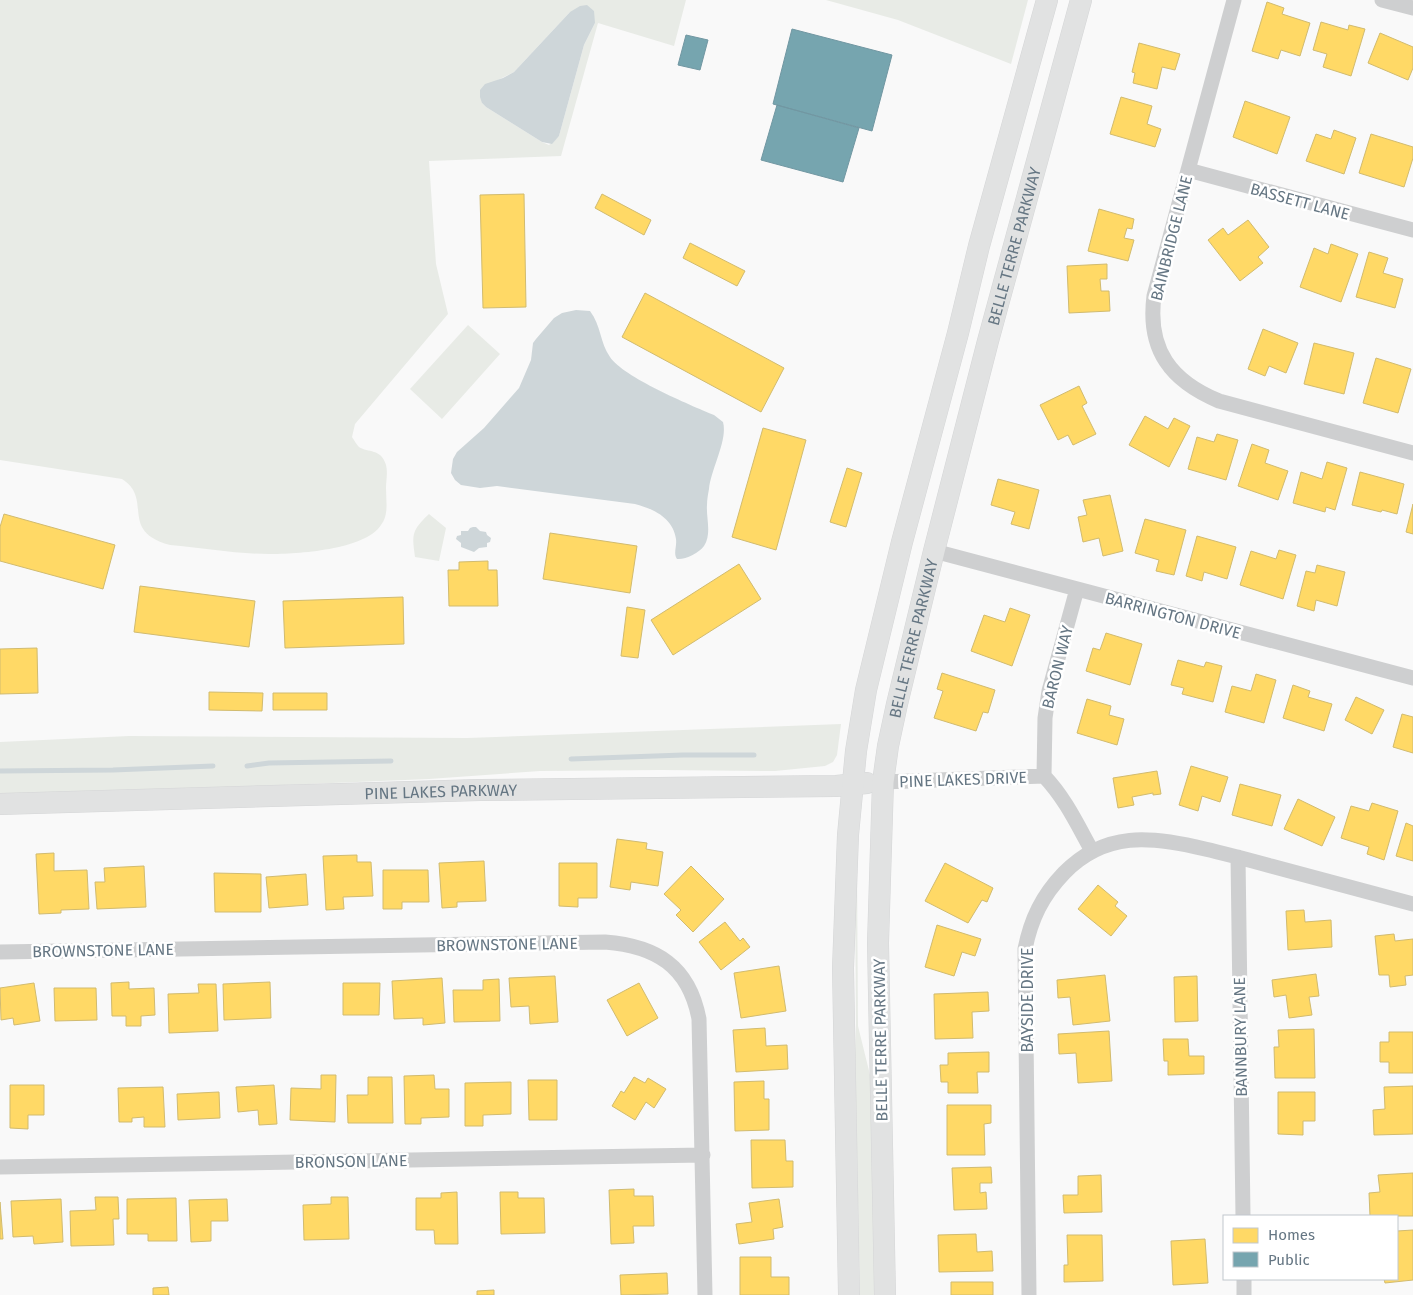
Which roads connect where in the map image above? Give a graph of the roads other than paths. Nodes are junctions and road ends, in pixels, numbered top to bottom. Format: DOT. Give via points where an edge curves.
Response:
graph roads {
  1 [pos="1047,0"];
  2 [pos="1081,0"];
  3 [pos="1234,0"];
  4 [pos="1382,0"];
  5 [pos="1413,8"];
  6 [pos="1188,170"];
  7 [pos="1413,230"];
  8 [pos="1413,453"];
  9 [pos="934,551"];
  10 [pos="1077,589"];
  11 [pos="1413,678"];
  12 [pos="1044,776"];
  13 [pos="883,782"];
  14 [pos="853,785"];
  15 [pos="0,804"];
  16 [pos="1092,851"];
  17 [pos="1238,857"];
  18 [pos="1413,904"];
  19 [pos="0,952"];
  20 [pos="703,1155"];
  21 [pos="0,1167"];
  22 [pos="1243,1215"];
  23 [pos="1244,1280"];
  24 [pos="705,1295"];
  25 [pos="849,1295"];
  26 [pos="885,1295"];
  27 [pos="1029,1295"];
  28 [pos="1244,1295"];
  1 -- 14 [label="main road, BELLE TERRE PARKWAY" via="885,609 866,690"];
  2 -- 9 [label="main road, BELLE TERRE PARKWAY"];
  3 -- 6 [label="street, BAINBRIDGE LANE"];
  4 -- 5 [label="street"];
  6 -- 7 [label="street, BASSETT LANE"];
  6 -- 8 [label="street, BAINBRIDGE LANE" via="1153,306 1154,336 1168,365 1194,390 1219,401"];
  9 -- 10 [label="street, BARRINGTON DRIVE"];
  9 -- 13 [label="main road, BELLE TERRE PARKWAY" via="896,704"];
  10 -- 11 [label="street, BARRINGTON DRIVE"];
  10 -- 12 [label="street, BARON WAY" via="1049,691"];
  12 -- 13 [label="street, PINE LAKES DRIVE"];
  12 -- 16 [label="street, PINE LAKES DRIVE" via="1070,809"];
  13 -- 14 [label="main road, PINE LAKES PARKWAY"];
  13 -- 26 [label="main road, BELLE TERRE PARKWAY" via="878,943"];
  14 -- 15 [label="main road, PINE LAKES PARKWAY" via="480,790"];
  14 -- 25 [label="main road, BELLE TERRE PARKWAY" via="843,968"];
  16 -- 17 [label="street, BAYSIDE DRIVE" via="1118,842 1154,840"];
  16 -- 27 [label="street, BAYSIDE DRIVE" via="1073,864 1045,896 1032,922 1025,950"];
  17 -- 18 [label="street, BAYSIDE DRIVE"];
  17 -- 22 [label="street, BANNBURY LANE"];
  19 -- 20 [label="street, BROWNSTONE LANE" via="605,942 641,948 668,962 684,978 694,999 700,1029"];
  20 -- 21 [label="street, BRONSON LANE"];
  20 -- 24 [label="street, BROWNSTONE LANE"];
  23 -- 28 [label="street"];
}
